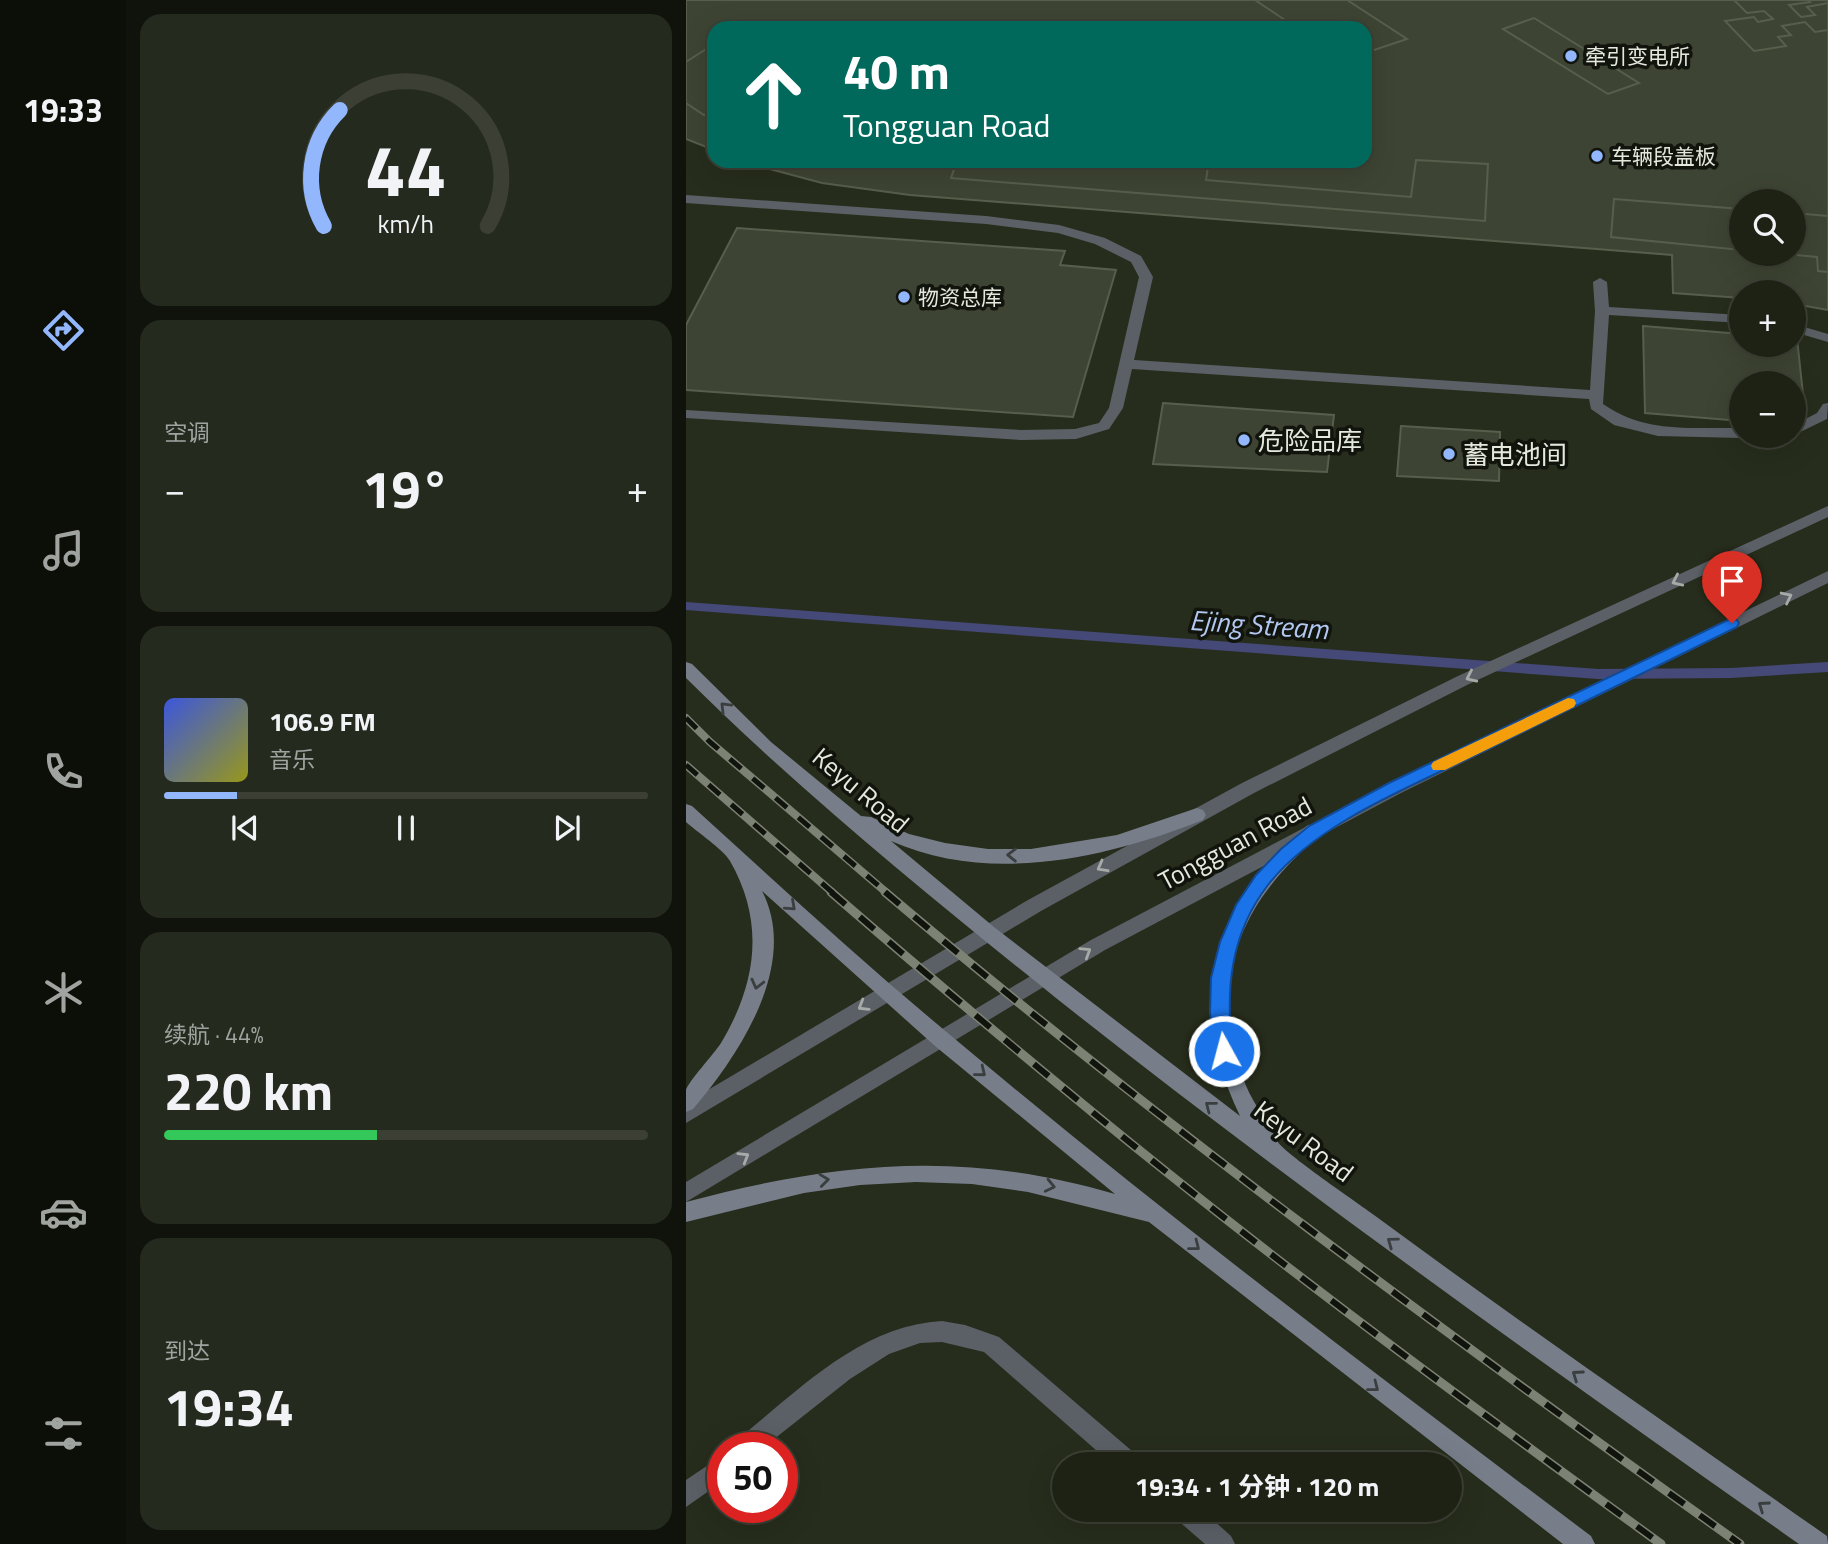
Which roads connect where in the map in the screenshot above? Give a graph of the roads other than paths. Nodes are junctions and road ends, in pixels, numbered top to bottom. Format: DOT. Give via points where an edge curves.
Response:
graph roads {
  1 [pos="686,199"];
  2 [pos="1600,282"];
  3 [pos="1602,311"];
  4 [pos="1729,318"];
  5 [pos="1806,332"];
  6 [pos="1828,338"];
  7 [pos="1127,364"];
  8 [pos="1597,395"];
  9 [pos="1828,407"];
  10 [pos="686,414"];
  11 [pos="1806,425"];
  12 [pos="1729,433"];
  13 [pos="1828,511"];
  14 [pos="1828,576"];
  15 [pos="686,668"];
  16 [pos="840,809"];
  17 [pos="686,811"];
  18 [pos="1197,815"];
  19 [pos="1314,830"];
  20 [pos="729,850"];
  21 [pos="988,932"];
  22 [pos="1044,977"];
  23 [pos="887,992"];
  24 [pos="941,1039"];
  25 [pos="686,1103"];
  26 [pos="686,1114"];
  27 [pos="1280,1159"];
  28 [pos="686,1193"];
  29 [pos="686,1212"];
  30 [pos="1159,1218"];
  31 [pos="765,1432"];
  32 [pos="1116,1452"];
  33 [pos="707,1479"];
  34 [pos="686,1495"];
  35 [pos="1198,1522"];
  36 [pos="1223,1544"];
  37 [pos="1583,1544"];
  38 [pos="1819,1544"];
  1 -- 7 [label="street" via="986,220 1059,229 1100,241 1136,259 1146,277"];
  2 -- 3 [label="street"];
  3 -- 4 [label="street"];
  3 -- 8 [label="street"];
  5 -- 6 [label="street"];
  7 -- 8 [label="street"];
  7 -- 10 [label="street" via="1116,408 1104,425 1076,434 1021,435"];
  8 -- 12 [label="street" via="1596,406 1619,422 1658,431"];
  9 -- 11 [label="street"];
  13 -- 18 [label="street, Tongguan Road, one-way" via="1408,707"];
  19 -- 14 [label="street, Tongguan Road, one-way"];
  16 -- 15 [label="main road, Keyu Road, one-way" via="765,746"];
  18 -- 16 [label="main road, one-way" via="1119,844 1022,856 909,840"];
  16 -- 21 [label="main road, Keyu Road"];
  17 -- 20 [label="main road"];
  18 -- 21 [label="street, Tongguan Road, one-way"];
  22 -- 19 [label="street, Tongguan Road, one-way"];
  19 -- 27 [label="main road" via="1270,871 1242,910 1220,978 1219,1013 1236,1088"];
  20 -- 23 [label="main road, one-way"];
  20 -- 25 [label="main road, one-way" via="757,904 761,969 736,1039"];
  21 -- 22 [label="main road, Keyu Road"];
  21 -- 23 [label="street, Tongguan Road"];
  22 -- 24 [label="street, Tongguan Road"];
  27 -- 22 [label="main road, Keyu Road, one-way"];
  23 -- 24 [label="main road"];
  23 -- 26 [label="street, Tongguan Road, one-way"];
  28 -- 24 [label="street, Tongguan Road, one-way"];
  24 -- 30 [label="main road, one-way"];
  38 -- 27 [label="main road, Keyu Road, one-way"];
  29 -- 30 [label="main road, one-way" via="817,1180 958,1173 1067,1189"];
  30 -- 37 [label="main road, one-way"];
  31 -- 32 [label="street" via="869,1350 894,1338 945,1331 991,1344"];
  33 -- 34 [label="street"];
  35 -- 36 [label="street"];
}
